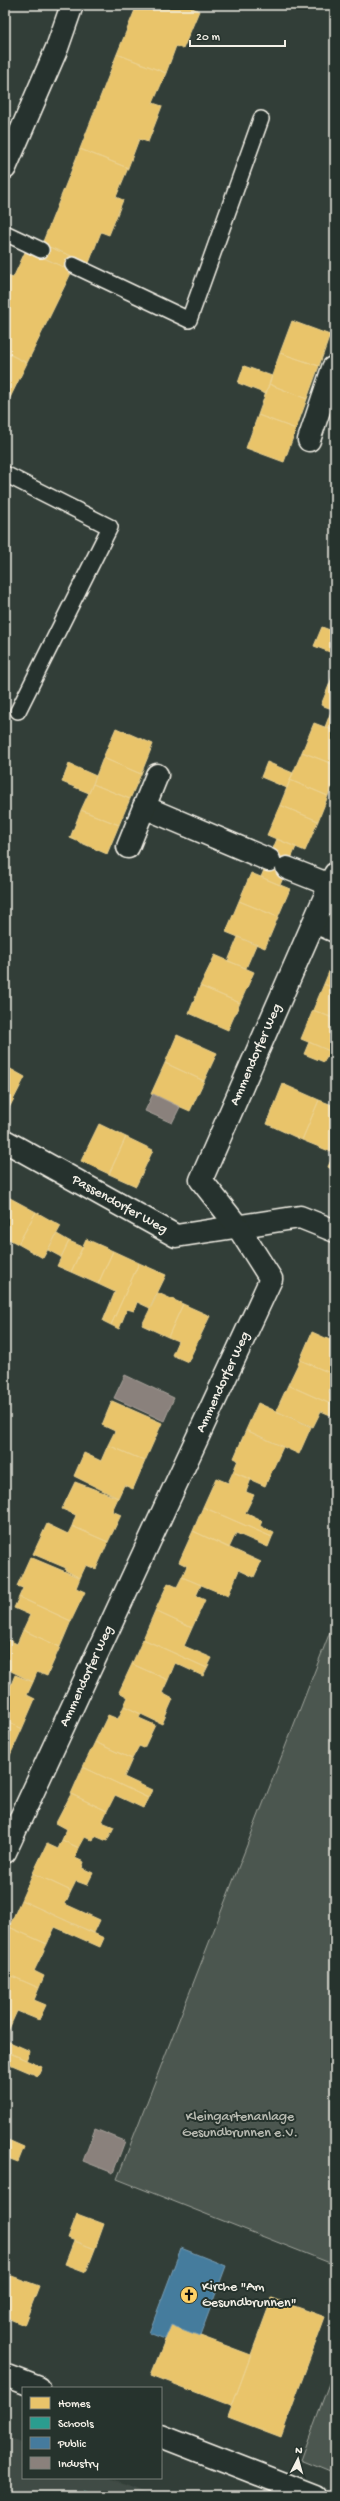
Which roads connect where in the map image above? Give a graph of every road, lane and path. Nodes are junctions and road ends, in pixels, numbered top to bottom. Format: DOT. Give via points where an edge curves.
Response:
graph roads {
  1 [pos="72,5"];
  2 [pos="261,119"];
  3 [pos="5,168"];
  4 [pos="5,233"];
  5 [pos="41,250"];
  6 [pos="73,265"];
  7 [pos="333,368"];
  8 [pos="329,401"];
  9 [pos="309,440"];
  10 [pos="5,474"];
  11 [pos="18,711"];
  12 [pos="157,775"];
  13 [pos="144,807"];
  14 [pos="128,847"];
  15 [pos="333,880"];
  16 [pos="315,922"];
  17 [pos="335,931"];
  18 [pos="5,1141"];
  19 [pos="238,1226"];
  20 [pos="335,1231"];
  21 [pos="5,1852"];
  22 [pos="5,2375"];
  23 [pos="36,2387"];
  24 [pos="162,2436"];
  25 [pos="314,2496"];
  1 -- 3 [label="street" via="57,48"];
  2 -- 6 [label="lane" via="189,320"];
  4 -- 5 [label="lane"];
  7 -- 8 [label="street"];
  8 -- 9 [label="street"];
  10 -- 11 [label="lane" via="110,527"];
  12 -- 13 [label="street"];
  13 -- 14 [label="street"];
  13 -- 15 [label="street, Ammendorfer Weg" via="278,864"];
  15 -- 16 [label="street, Ammendorfer Weg"];
  16 -- 17 [label="street"];
  16 -- 19 [label="street, Ammendorfer Weg" via="201,1180"];
  18 -- 19 [label="street, Passendorfer Weg" via="176,1236"];
  19 -- 20 [label="street, Passendorfer Weg" via="300,1217"];
  19 -- 21 [label="street, Ammendorfer Weg" via="271,1280"];
  22 -- 23 [label="street"];
  24 -- 25 [label="street"];
}
